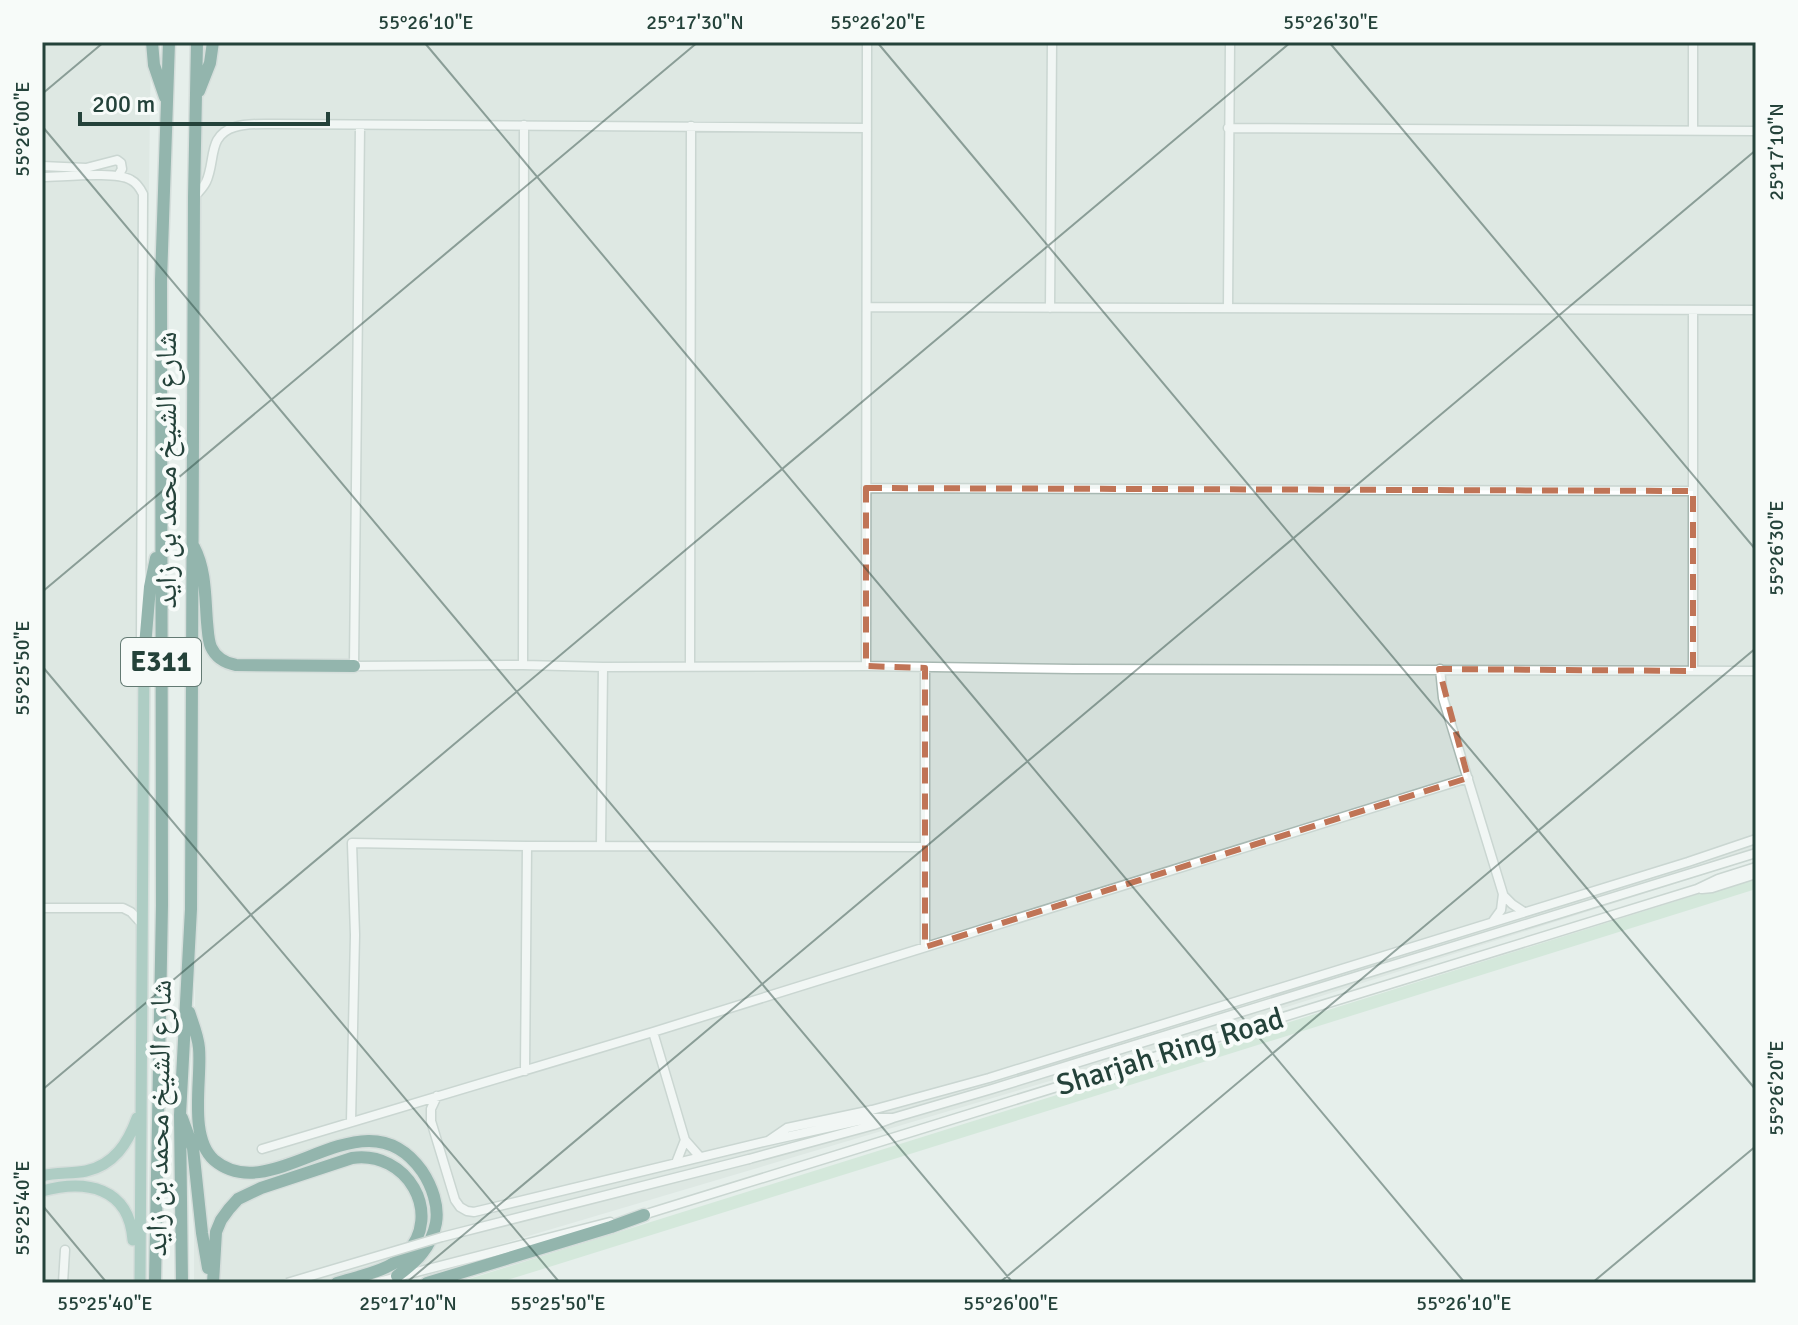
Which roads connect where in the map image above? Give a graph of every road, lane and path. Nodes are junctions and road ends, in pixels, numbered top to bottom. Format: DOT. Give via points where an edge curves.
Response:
graph roads {
  1 [pos="152,42"];
  2 [pos="169,42"];
  3 [pos="197,42"];
  4 [pos="213,42"];
  5 [pos="867,42"];
  6 [pos="1052,42"];
  7 [pos="1230,42"];
  8 [pos="1693,42"];
  9 [pos="196,98"];
  10 [pos="166,102"];
  11 [pos="524,125"];
  12 [pos="360,126"];
  13 [pos="691,126"];
  14 [pos="867,128"];
  15 [pos="1228,128"];
  16 [pos="1693,130"];
  17 [pos="1756,131"];
  18 [pos="42,166"];
  19 [pos="118,176"];
  20 [pos="42,177"];
  21 [pos="194,197"];
  22 [pos="867,307"];
  23 [pos="1050,308"];
  24 [pos="1228,308"];
  25 [pos="1693,310"];
  26 [pos="1756,310"];
  27 [pos="866,488"];
  28 [pos="1693,491"];
  29 [pos="192,541"];
  30 [pos="161,544"];
  31 [pos="144,658"];
  32 [pos="523,665"];
  33 [pos="354,666"];
  34 [pos="690,666"];
  35 [pos="866,666"];
  36 [pos="603,667"];
  37 [pos="925,668"];
  38 [pos="1440,669"];
  39 [pos="1693,671"];
  40 [pos="1756,671"];
  41 [pos="1468,778"];
  42 [pos="1756,839"];
  43 [pos="527,846"];
  44 [pos="601,846"];
  45 [pos="925,847"];
  46 [pos="1756,850"];
  47 [pos="1756,867"];
  48 [pos="1756,874"];
  49 [pos="1697,889"];
  50 [pos="1503,894"];
  51 [pos="42,908"];
  52 [pos="1524,912"];
  53 [pos="1492,922"];
  54 [pos="142,924"];
  55 [pos="925,947"];
  56 [pos="187,1006"];
  57 [pos="653,1032"];
  58 [pos="525,1071"];
  59 [pos="438,1096"];
  60 [pos="140,1110"];
  61 [pos="180,1115"];
  62 [pos="893,1118"];
  63 [pos="351,1122"];
  64 [pos="685,1140"];
  65 [pos="768,1141"];
  66 [pos="262,1149"];
  67 [pos="700,1157"];
  68 [pos="676,1163"];
  69 [pos="44,1175"];
  70 [pos="42,1191"];
  71 [pos="644,1215"];
  72 [pos="65,1250"];
  73 [pos="397,1276"];
  74 [pos="63,1283"];
  75 [pos="133,1283"];
  76 [pos="140,1283"];
  77 [pos="155,1283"];
  78 [pos="182,1283"];
  79 [pos="212,1283"];
  80 [pos="287,1283"];
  81 [pos="337,1283"];
  82 [pos="374,1283"];
  83 [pos="427,1283"];
  1 -- 10 [label="highway"];
  2 -- 10 [label="highway, شارع الشيخ محمد بن زايد / E311"];
  3 -- 9 [label="highway, شارع الشيخ محمد بن زايد / E311"];
  4 -- 9 [label="highway"];
  5 -- 14 [label="street"];
  6 -- 23 [label="street"];
  7 -- 15 [label="street"];
  8 -- 16 [label="street"];
  9 -- 21 [label="highway, شارع الشيخ محمد بن زايد / E311"];
  10 -- 30 [label="highway, شارع الشيخ محمد بن زايد / E311"];
  11 -- 12 [label="street"];
  11 -- 13 [label="street"];
  11 -- 32 [label="street"];
  12 -- 21 [label="street" via="275,124 228,130 217,139 207,181"];
  12 -- 33 [label="street"];
  13 -- 14 [label="street"];
  13 -- 34 [label="street"];
  14 -- 22 [label="street"];
  15 -- 16 [label="street"];
  15 -- 24 [label="street"];
  16 -- 17 [label="street"];
  18 -- 19 [label="street" via="86,168 117,160 122,167"];
  19 -- 20 [label="street"];
  19 -- 31 [label="street" via="136,183 144,199"];
  21 -- 29 [label="highway, شارع الشيخ محمد بن زايد / E311"];
  22 -- 23 [label="street"];
  22 -- 27 [label="street"];
  23 -- 24 [label="street"];
  24 -- 25 [label="street"];
  25 -- 26 [label="street"];
  25 -- 28 [label="street"];
  27 -- 28 [label="street"];
  27 -- 35 [label="street"];
  28 -- 39 [label="street"];
  29 -- 33 [label="highway" via="201,565 210,645 223,661"];
  29 -- 56 [label="highway, شارع الشيخ محمد بن زايد / E311"];
  30 -- 31 [label="highway" via="150,587"];
  30 -- 77 [label="highway, شارع الشيخ محمد بن زايد / E311"];
  31 -- 54 [label="main road"];
  32 -- 33 [label="street"];
  32 -- 36 [label="street"];
  34 -- 35 [label="street"];
  34 -- 36 [label="street"];
  35 -- 37 [label="street"];
  36 -- 44 [label="street"];
  37 -- 38 [label="street"];
  37 -- 45 [label="street"];
  38 -- 39 [label="street"];
  38 -- 41 [label="street" via="1443,698"];
  39 -- 40 [label="street"];
  41 -- 50 [label="street"];
  41 -- 55 [label="street"];
  42 -- 52 [label="street"];
  43 -- 44 [label="street"];
  43 -- 58 [label="street"];
  43 -- 63 [label="street" via="352,843"];
  44 -- 45 [label="street"];
  45 -- 55 [label="street"];
  46 -- 62 [label="street"];
  47 -- 49 [label="street"];
  48 -- 49 [label="street"];
  49 -- 71 [label="street, Sharjah Ring Road"];
  50 -- 52 [label="street"];
  50 -- 53 [label="street"];
  51 -- 54 [label="street" via="123,908"];
  52 -- 53 [label="street"];
  53 -- 65 [label="street" via="989,1078 787,1128"];
  54 -- 60 [label="main road"];
  55 -- 57 [label="street"];
  56 -- 61 [label="highway, شارع الشيخ محمد بن زايد / E311"];
  56 -- 73 [label="highway" via="199,1045 201,1139 225,1168 268,1171 361,1141 395,1148 422,1171 435,1200 435,1227 422,1255"];
  57 -- 58 [label="street"];
  57 -- 64 [label="street"];
  58 -- 59 [label="street"];
  59 -- 63 [label="street"];
  59 -- 68 [label="street" via="431,1121 455,1200 467,1211 482,1212"];
  60 -- 69 [label="main road" via="127,1141 107,1162 85,1171"];
  60 -- 76 [label="main road"];
  61 -- 78 [label="highway, شارع الشيخ محمد بن زايد / E311"];
  61 -- 79 [label="highway" via="193,1148"];
  62 -- 65 [label="street"];
  62 -- 80 [label="street, bridge"];
  63 -- 66 [label="street"];
  64 -- 67 [label="street"];
  64 -- 68 [label="street"];
  65 -- 67 [label="street"];
  67 -- 68 [label="street"];
  70 -- 75 [label="main road" via="89,1186 111,1195 126,1212 133,1234"];
  71 -- 73 [label="street, Sharjah Ring Road"];
  71 -- 83 [label="highway"];
  72 -- 74 [label="street"];
  73 -- 82 [label="street, Sharjah Ring Road"];
  79 -- 81 [label="highway" via="216,1232 238,1199 352,1158 385,1161 409,1180 418,1198 421,1219 415,1239 394,1263"];
}
